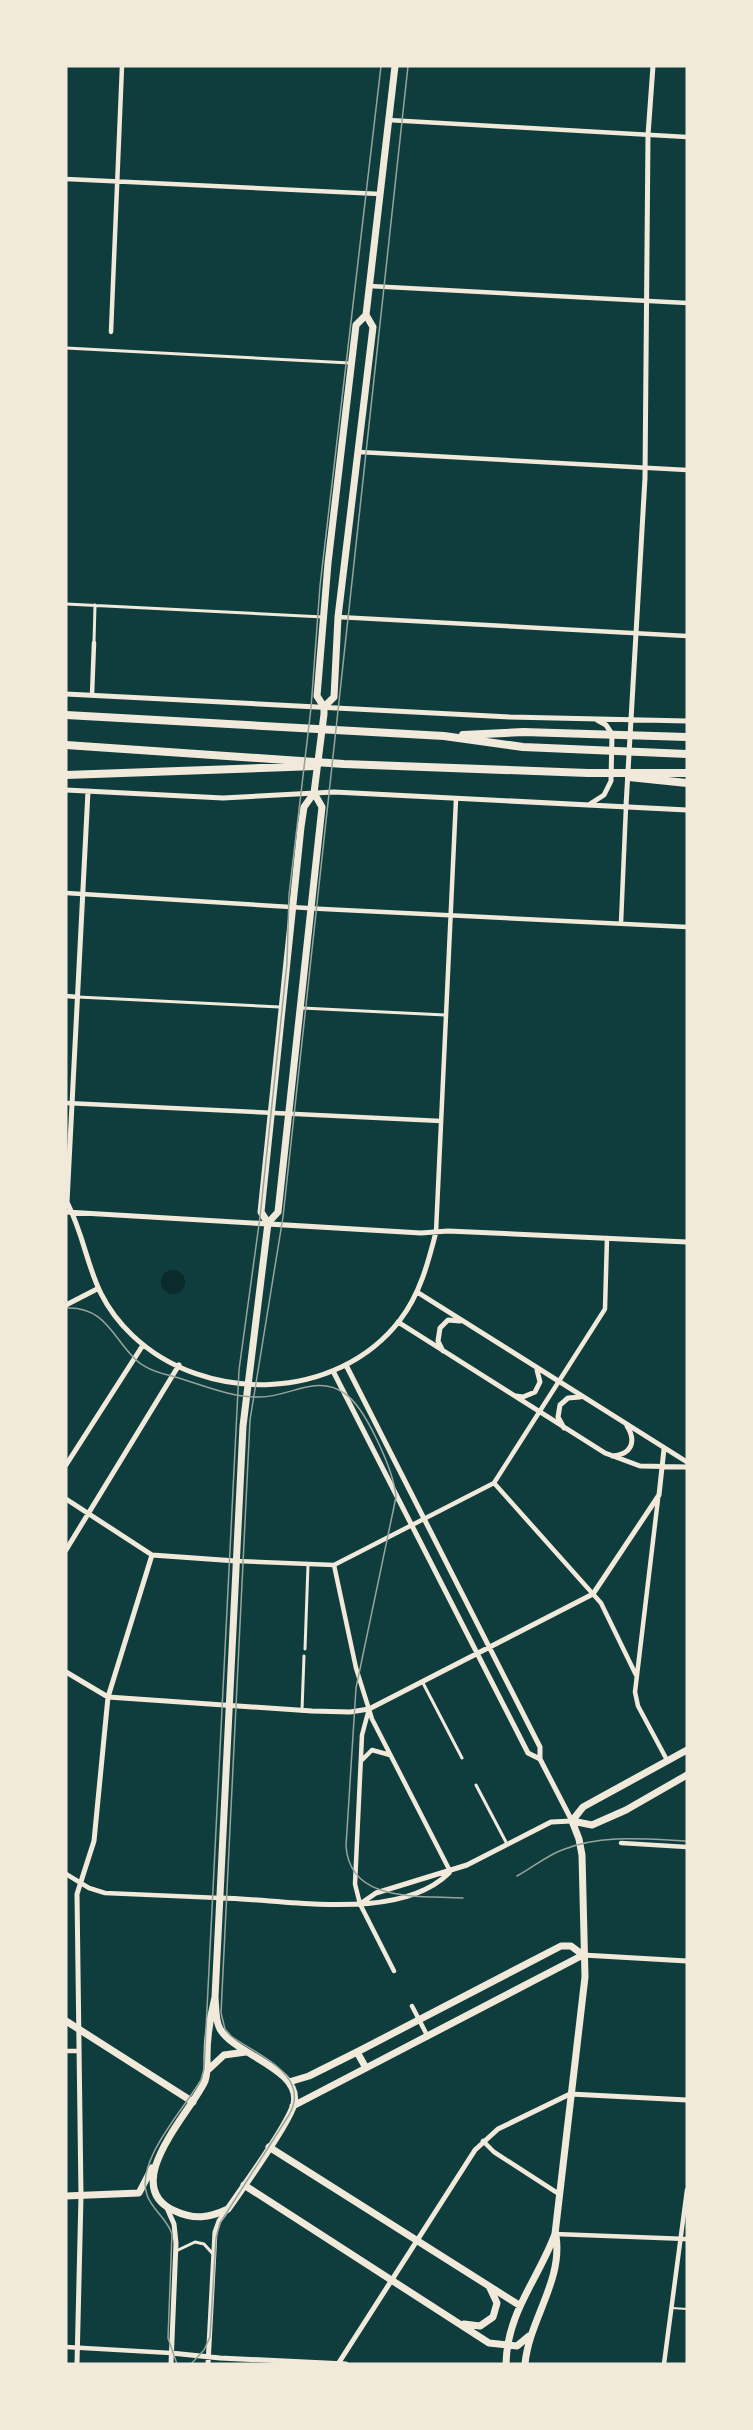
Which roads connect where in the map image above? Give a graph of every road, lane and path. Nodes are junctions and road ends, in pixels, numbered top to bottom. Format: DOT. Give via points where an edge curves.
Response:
graph roads {
  1 [pos="122,66"];
  2 [pos="395,66"];
  3 [pos="654,66"];
  4 [pos="388,120"];
  5 [pos="648,135"];
  6 [pos="687,137"];
  7 [pos="66,179"];
  8 [pos="116,181"];
  9 [pos="380,194"];
  10 [pos="369,286"];
  11 [pos="646,301"];
  12 [pos="687,303"];
  13 [pos="366,315"];
  14 [pos="111,332"];
  15 [pos="66,348"];
  16 [pos="352,363"];
  17 [pos="359,452"];
  18 [pos="645,468"];
  19 [pos="687,470"];
  20 [pos="66,603"];
  21 [pos="95,605"];
  22 [pos="323,617"];
  23 [pos="338,617"];
  24 [pos="636,633"];
  25 [pos="687,636"];
  26 [pos="94,643"];
  27 [pos="66,694"];
  28 [pos="92,695"];
  29 [pos="324,711"];
  30 [pos="66,716"];
  31 [pos="595,719"];
  32 [pos="631,720"];
  33 [pos="687,721"];
  34 [pos="444,736"];
  35 [pos="687,737"];
  36 [pos="66,745"];
  37 [pos="687,754"];
  38 [pos="344,764"];
  39 [pos="588,773"];
  40 [pos="687,773"];
  41 [pos="66,775"];
  42 [pos="687,783"];
  43 [pos="66,790"];
  44 [pos="88,791"];
  45 [pos="314,794"];
  46 [pos="456,799"];
  47 [pos="588,804"];
  48 [pos="626,806"];
  49 [pos="687,810"];
  50 [pos="66,893"];
  51 [pos="83,894"];
  52 [pos="293,906"];
  53 [pos="311,908"];
  54 [pos="451,915"];
  55 [pos="621,923"];
  56 [pos="687,927"];
  57 [pos="66,996"];
  58 [pos="78,997"];
  59 [pos="282,1007"];
  60 [pos="300,1008"];
  61 [pos="445,1015"];
  62 [pos="69,1103"];
  63 [pos="271,1112"];
  64 [pos="289,1114"];
  65 [pos="441,1121"];
  66 [pos="69,1213"];
  67 [pos="268,1223"];
  68 [pos="436,1232"];
  69 [pos="607,1238"];
  70 [pos="687,1242"];
  71 [pos="97,1289"];
  72 [pos="417,1293"];
  73 [pos="66,1305"];
  74 [pos="398,1323"];
  75 [pos="464,1323"];
  76 [pos="143,1345"];
  77 [pos="444,1353"];
  78 [pos="179,1365"];
  79 [pos="346,1365"];
  80 [pos="534,1366"];
  81 [pos="333,1371"];
  82 [pos="559,1382"];
  83 [pos="246,1385"];
  84 [pos="511,1395"];
  85 [pos="587,1400"];
  86 [pos="539,1413"];
  87 [pos="626,1425"];
  88 [pos="568,1431"];
  89 [pos="664,1449"];
  90 [pos="605,1453"];
  91 [pos="687,1462"];
  92 [pos="66,1465"];
  93 [pos="687,1467"];
  94 [pos="662,1468"];
  95 [pos="494,1483"];
  96 [pos="659,1495"];
  97 [pos="66,1499"];
  98 [pos="89,1514"];
  99 [pos="425,1520"];
  100 [pos="413,1526"];
  101 [pos="66,1550"];
  102 [pos="152,1555"];
  103 [pos="236,1561"];
  104 [pos="334,1564"];
  105 [pos="308,1566"];
  106 [pos="593,1594"];
  107 [pos="490,1648"];
  108 [pos="305,1649"];
  109 [pos="479,1654"];
  110 [pos="304,1656"];
  111 [pos="66,1672"];
  112 [pos="637,1676"];
  113 [pos="423,1683"];
  114 [pos="108,1697"];
  115 [pos="229,1704"];
  116 [pos="369,1709"];
  117 [pos="302,1710"];
  118 [pos="687,1750"];
  119 [pos="391,1756"];
  120 [pos="462,1758"];
  121 [pos="540,1759"];
  122 [pos="667,1760"];
  123 [pos="360,1762"];
  124 [pos="687,1774"];
  125 [pos="476,1785"];
  126 [pos="572,1821"];
  127 [pos="621,1843"];
  128 [pos="505,1846"];
  129 [pos="687,1847"];
  130 [pos="450,1872"];
  131 [pos="66,1874"];
  132 [pos="80,1883"];
  133 [pos="220,1898"];
  134 [pos="360,1904"];
  135 [pos="583,1955"];
  136 [pos="687,1961"];
  137 [pos="394,1971"];
  138 [pos="215,1997"];
  139 [pos="412,2006"];
  140 [pos="419,2019"];
  141 [pos="66,2021"];
  142 [pos="77,2029"];
  143 [pos="428,2037"];
  144 [pos="66,2051"];
  145 [pos="79,2051"];
  146 [pos="246,2052"];
  147 [pos="357,2052"];
  148 [pos="366,2068"];
  149 [pos="209,2069"];
  150 [pos="289,2082"];
  151 [pos="570,2094"];
  152 [pos="687,2100"];
  153 [pos="193,2102"];
  154 [pos="293,2106"];
  155 [pos="483,2141"];
  156 [pos="269,2146"];
  157 [pos="155,2163"];
  158 [pos="244,2185"];
  159 [pos="687,2190"];
  160 [pos="559,2194"];
  161 [pos="66,2196"];
  162 [pos="81,2196"];
  163 [pos="167,2208"];
  164 [pos="228,2209"];
  165 [pos="555,2234"];
  166 [pos="680,2239"];
  167 [pos="687,2239"];
  168 [pos="417,2241"];
  169 [pos="176,2251"];
  170 [pos="214,2256"];
  171 [pos="392,2280"];
  172 [pos="488,2285"];
  173 [pos="519,2305"];
  174 [pos="671,2308"];
  175 [pos="687,2309"];
  176 [pos="453,2320"];
  177 [pos="529,2336"];
  178 [pos="66,2347"];
  179 [pos="508,2347"];
  180 [pos="78,2348"];
  181 [pos="171,2353"];
  182 [pos="209,2357"];
  183 [pos="78,2364"];
  184 [pos="171,2364"];
  185 [pos="208,2364"];
  186 [pos="338,2364"];
  187 [pos="346,2364"];
  188 [pos="506,2364"];
  189 [pos="525,2364"];
  190 [pos="664,2364"];
  1 -- 8 [label="street"];
  2 -- 4 [label="main road"];
  3 -- 5 [label="street"];
  4 -- 5 [label="street"];
  4 -- 9 [label="main road"];
  5 -- 6 [label="street"];
  5 -- 11 [label="street"];
  7 -- 8 [label="street"];
  8 -- 9 [label="street"];
  8 -- 14 [label="street"];
  9 -- 10 [label="main road"];
  10 -- 11 [label="street"];
  10 -- 13 [label="main road"];
  11 -- 12 [label="street"];
  11 -- 18 [label="street"];
  13 -- 16 [label="main road" via="356,325"];
  13 -- 17 [label="main road" via="373,327"];
  15 -- 16 [label="street"];
  16 -- 22 [label="main road"];
  17 -- 18 [label="street"];
  17 -- 23 [label="main road"];
  18 -- 19 [label="street"];
  18 -- 24 [label="street"];
  20 -- 21 [label="street"];
  21 -- 22 [label="street"];
  21 -- 26 [label="street"];
  22 -- 29 [label="main road" via="317,696"];
  23 -- 24 [label="street"];
  23 -- 29 [label="main road" via="334,697"];
  24 -- 25 [label="street"];
  24 -- 32 [label="street"];
  26 -- 28 [label="street"];
  27 -- 28 [label="street"];
  28 -- 29 [label="street"];
  29 -- 31 [label="street"];
  29 -- 45 [label="main road"];
  30 -- 34 [label="highway"];
  31 -- 32 [label="street"];
  31 -- 47 [label="street" via="607,726 613,739 612,781 608,790"];
  32 -- 33 [label="street"];
  32 -- 48 [label="street"];
  34 -- 35 [label="highway" via="524,732"];
  34 -- 37 [label="highway" via="523,747"];
  36 -- 38 [label="highway"];
  38 -- 39 [label="highway"];
  38 -- 41 [label="highway"];
  39 -- 40 [label="highway"];
  39 -- 42 [label="highway"];
  43 -- 44 [label="street"];
  44 -- 45 [label="street" via="223,798"];
  44 -- 51 [label="street"];
  45 -- 46 [label="street"];
  45 -- 52 [label="main road" via="304,807"];
  45 -- 53 [label="main road" via="322,807"];
  46 -- 47 [label="street"];
  46 -- 54 [label="street"];
  47 -- 48 [label="street"];
  48 -- 49 [label="street"];
  48 -- 55 [label="street"];
  50 -- 51 [label="street"];
  51 -- 52 [label="street"];
  51 -- 58 [label="street"];
  52 -- 53 [label="street"];
  52 -- 59 [label="main road"];
  53 -- 54 [label="street"];
  53 -- 60 [label="main road"];
  54 -- 55 [label="street"];
  54 -- 61 [label="street"];
  55 -- 56 [label="street"];
  57 -- 58 [label="street"];
  58 -- 59 [label="street"];
  58 -- 62 [label="street"];
  59 -- 63 [label="main road"];
  60 -- 61 [label="street"];
  60 -- 64 [label="main road"];
  61 -- 65 [label="street"];
  62 -- 63 [label="street"];
  62 -- 66 [label="street"];
  63 -- 64 [label="street"];
  63 -- 67 [label="main road" via="261,1212"];
  64 -- 65 [label="street"];
  64 -- 67 [label="main road" via="278,1212"];
  65 -- 68 [label="street"];
  66 -- 67 [label="street"];
  66 -- 71 [label="street"];
  67 -- 68 [label="street"];
  67 -- 83 [label="main road"];
  68 -- 69 [label="street"];
  68 -- 72 [label="street"];
  69 -- 70 [label="street"];
  69 -- 82 [label="street" via="605,1310"];
  71 -- 73 [label="street"];
  71 -- 76 [label="street" via="112,1313"];
  72 -- 74 [label="street"];
  72 -- 75 [label="street"];
  74 -- 77 [label="street"];
  74 -- 79 [label="street"];
  75 -- 77 [label="street" via="448,1320 440,1328 438,1341"];
  75 -- 80 [label="street"];
  76 -- 78 [label="street"];
  76 -- 92 [label="street"];
  77 -- 84 [label="street"];
  78 -- 83 [label="street" via="200,1375"];
  78 -- 98 [label="street"];
  79 -- 81 [label="street"];
  79 -- 99 [label="street"];
  80 -- 82 [label="street"];
  80 -- 84 [label="street" via="540,1379 536,1392 523,1397"];
  81 -- 83 [label="street" via="271,1386"];
  81 -- 100 [label="street"];
  82 -- 85 [label="street"];
  82 -- 86 [label="street"];
  83 -- 103 [label="main road"];
  84 -- 86 [label="street"];
  85 -- 87 [label="street"];
  85 -- 88 [label="street" via="571,1397 560,1405 558,1416"];
  86 -- 88 [label="street"];
  86 -- 95 [label="street"];
  87 -- 89 [label="street"];
  87 -- 90 [label="street" via="633,1440 628,1451 616,1456"];
  88 -- 90 [label="street"];
  89 -- 91 [label="street"];
  89 -- 94 [label="street"];
  90 -- 94 [label="street" via="629,1463"];
  93 -- 94 [label="street"];
  94 -- 96 [label="street"];
  95 -- 99 [label="street"];
  95 -- 106 [label="street"];
  96 -- 106 [label="street"];
  96 -- 112 [label="street"];
  97 -- 98 [label="street"];
  98 -- 101 [label="street"];
  98 -- 102 [label="street"];
  99 -- 100 [label="street"];
  99 -- 107 [label="street"];
  100 -- 104 [label="street"];
  100 -- 109 [label="street"];
  102 -- 103 [label="street"];
  102 -- 114 [label="street"];
  103 -- 105 [label="street"];
  103 -- 115 [label="main road"];
  104 -- 105 [label="street"];
  104 -- 116 [label="street" via="356,1668"];
  105 -- 108 [label="street"];
  106 -- 107 [label="street"];
  106 -- 112 [label="street"];
  107 -- 109 [label="street"];
  107 -- 121 [label="street" via="540,1747"];
  109 -- 113 [label="street"];
  109 -- 121 [label="street" via="528,1752"];
  110 -- 117 [label="street"];
  111 -- 114 [label="street"];
  112 -- 122 [label="street" via="638,1706"];
  113 -- 116 [label="street"];
  113 -- 120 [label="street"];
  114 -- 115 [label="street"];
  114 -- 132 [label="street" via="94,1841"];
  115 -- 117 [label="street"];
  115 -- 133 [label="main road"];
  116 -- 117 [label="street"];
  116 -- 119 [label="street"];
  116 -- 123 [label="street" via="364,1720"];
  118 -- 122 [label="main road"];
  119 -- 123 [label="street" via="372,1750"];
  119 -- 130 [label="street"];
  121 -- 126 [label="street"];
  122 -- 126 [label="main road" via="583,1807"];
  123 -- 134 [label="street" via="355,1884"];
  124 -- 126 [label="main road" via="592,1825"];
  125 -- 128 [label="street"];
  126 -- 128 [label="street" via="551,1822"];
  126 -- 135 [label="main road" via="582,1855"];
  127 -- 129 [label="street"];
  128 -- 130 [label="street"];
  130 -- 134 [label="street" via="376,1893"];
  130 -- 134 [label="street" via="436,1886 417,1893 380,1904"];
  131 -- 132 [label="street"];
  132 -- 133 [label="street" via="105,1893"];
  132 -- 142 [label="street"];
  133 -- 134 [label="street"];
  133 -- 138 [label="main road"];
  134 -- 137 [label="street"];
  135 -- 136 [label="street"];
  135 -- 140 [label="main road" via="570,1946 561,1946"];
  135 -- 143 [label="main road"];
  135 -- 151 [label="main road" via="585,1977"];
  138 -- 146 [label="main road" via="221,2031"];
  138 -- 149 [label="main road" via="210,2015"];
  139 -- 140 [label="street"];
  140 -- 143 [label="street"];
  140 -- 147 [label="main road"];
  141 -- 142 [label="main road"];
  142 -- 145 [label="street"];
  142 -- 153 [label="main road"];
  143 -- 148 [label="main road"];
  144 -- 145 [label="street"];
  145 -- 162 [label="street"];
  146 -- 149 [label="main road" via="224,2055"];
  146 -- 150 [label="main road"];
  147 -- 148 [label="main road"];
  147 -- 150 [label="main road"];
  148 -- 154 [label="main road"];
  149 -- 153 [label="main road"];
  150 -- 154 [label="main road" via="294,2092"];
  151 -- 152 [label="street"];
  151 -- 155 [label="street" via="498,2129"];
  151 -- 160 [label="main road"];
  153 -- 157 [label="main road"];
  154 -- 156 [label="main road"];
  155 -- 160 [label="street"];
  155 -- 168 [label="street"];
  156 -- 158 [label="main road"];
  156 -- 168 [label="main road"];
  157 -- 162 [label="main road" via="139,2193"];
  157 -- 163 [label="main road" via="154,2187"];
  158 -- 164 [label="main road"];
  158 -- 171 [label="main road"];
  159 -- 166 [label="street"];
  160 -- 165 [label="main road"];
  161 -- 162 [label="main road"];
  162 -- 180 [label="street"];
  163 -- 164 [label="main road" via="198,2218"];
  163 -- 169 [label="street"];
  164 -- 170 [label="street" via="216,2227"];
  165 -- 166 [label="street"];
  165 -- 173 [label="main road" via="548,2255"];
  165 -- 177 [label="main road" via="556,2265"];
  166 -- 167 [label="street"];
  166 -- 174 [label="street"];
  168 -- 171 [label="street"];
  168 -- 172 [label="main road"];
  169 -- 170 [label="street" via="195,2241 204,2244"];
  169 -- 181 [label="street"];
  170 -- 182 [label="street"];
  171 -- 176 [label="main road"];
  171 -- 186 [label="street"];
  172 -- 173 [label="main road"];
  172 -- 176 [label="main road" via="497,2303 490,2321 480,2326"];
  173 -- 179 [label="main road"];
  174 -- 175 [label="lane"];
  174 -- 190 [label="street"];
  176 -- 179 [label="main road" via="489,2343"];
  177 -- 179 [label="main road" via="523,2344"];
  177 -- 189 [label="main road"];
  178 -- 180 [label="street"];
  179 -- 188 [label="main road"];
  180 -- 181 [label="street"];
  180 -- 183 [label="street"];
  181 -- 182 [label="street"];
  181 -- 184 [label="street"];
  182 -- 185 [label="street"];
  182 -- 186 [label="street"];
  186 -- 187 [label="street"];
}
